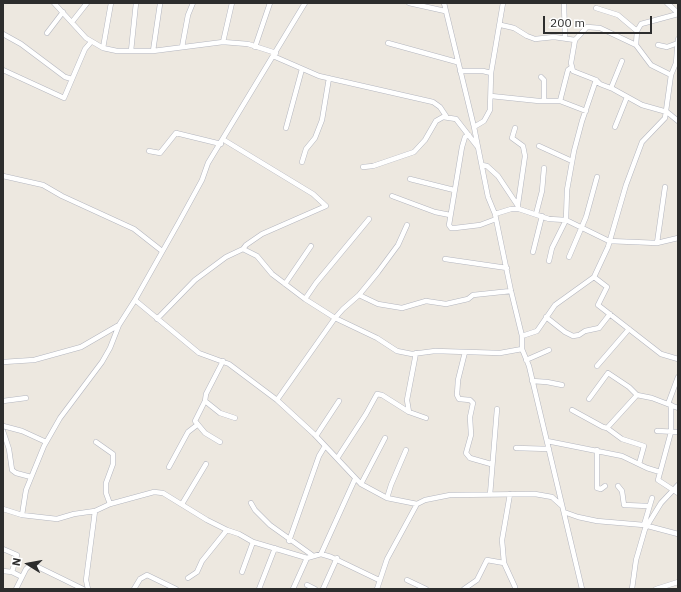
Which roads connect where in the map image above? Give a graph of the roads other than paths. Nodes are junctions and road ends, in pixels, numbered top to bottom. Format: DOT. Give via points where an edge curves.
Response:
graph roads {
  1 [pos="54,3"];
  2 [pos="87,3"];
  3 [pos="111,3"];
  4 [pos="136,3"];
  5 [pos="193,3"];
  6 [pos="232,3"];
  7 [pos="270,3"];
  8 [pos="305,3"];
  9 [pos="409,3"];
  10 [pos="444,3"];
  11 [pos="503,3"];
  12 [pos="564,3"];
  13 [pos="667,3"];
  14 [pos="160,4"];
  15 [pos="596,8"];
  16 [pos="445,11"];
  17 [pos="63,12"];
  18 [pos="678,14"];
  19 [pos="72,22"];
  20 [pos="501,25"];
  21 [pos="638,31"];
  22 [pos="47,33"];
  23 [pos="4,37"];
  24 [pos="565,38"];
  25 [pos="575,40"];
  26 [pos="91,42"];
  27 [pos="223,42"];
  28 [pos="678,42"];
  29 [pos="388,43"];
  30 [pos="636,45"];
  31 [pos="658,45"];
  32 [pos="255,46"];
  33 [pos="182,47"];
  34 [pos="103,48"];
  35 [pos="131,51"];
  36 [pos="153,51"];
  37 [pos="274,54"];
  38 [pos="622,61"];
  39 [pos="457,62"];
  40 [pos="572,67"];
  41 [pos="302,69"];
  42 [pos="3,70"];
  43 [pos="460,71"];
  44 [pos="491,73"];
  45 [pos="671,75"];
  46 [pos="541,77"];
  47 [pos="329,78"];
  48 [pos="72,80"];
  49 [pos="596,80"];
  50 [pos="611,88"];
  51 [pos="492,96"];
  52 [pos="626,97"];
  53 [pos="544,100"];
  54 [pos="560,101"];
  55 [pos="586,111"];
  56 [pos="667,112"];
  57 [pos="446,116"];
  58 [pos="678,121"];
  59 [pos="615,126"];
  60 [pos="474,127"];
  61 [pos="286,128"];
  62 [pos="515,128"];
  63 [pos="469,135"];
  64 [pos="222,142"];
  65 [pos="539,146"];
  66 [pos="478,147"];
  67 [pos="149,151"];
  68 [pos="572,161"];
  69 [pos="302,162"];
  70 [pos="482,165"];
  71 [pos="363,166"];
  72 [pos="544,168"];
  73 [pos="3,176"];
  74 [pos="597,177"];
  75 [pos="410,179"];
  76 [pos="665,187"];
  77 [pos="454,190"];
  78 [pos="392,196"];
  79 [pos="518,207"];
  80 [pos="450,215"];
  81 [pos="539,215"];
  82 [pos="495,216"];
  83 [pos="369,219"];
  84 [pos="566,220"];
  85 [pos="408,225"];
  86 [pos="582,228"];
  87 [pos="678,238"];
  88 [pos="609,241"];
  89 [pos="658,243"];
  90 [pos="311,246"];
  91 [pos="243,249"];
  92 [pos="162,251"];
  93 [pos="533,252"];
  94 [pos="569,257"];
  95 [pos="445,259"];
  96 [pos="549,261"];
  97 [pos="507,268"];
  98 [pos="594,277"];
  99 [pos="285,284"];
  100 [pos="510,292"];
  101 [pos="359,295"];
  102 [pos="305,299"];
  103 [pos="135,300"];
  104 [pos="610,314"];
  105 [pos="546,317"];
  106 [pos="335,318"];
  107 [pos="157,319"];
  108 [pos="119,325"];
  109 [pos="629,329"];
  110 [pos="522,336"];
  111 [pos="522,349"];
  112 [pos="549,350"];
  113 [pos="465,352"];
  114 [pos="416,353"];
  115 [pos="678,359"];
  116 [pos="526,360"];
  117 [pos="223,361"];
  118 [pos="3,362"];
  119 [pos="597,366"];
  120 [pos="678,377"];
  121 [pos="532,381"];
  122 [pos="562,385"];
  123 [pos="636,395"];
  124 [pos="26,398"];
  125 [pos="589,399"];
  126 [pos="277,400"];
  127 [pos="3,401"];
  128 [pos="205,401"];
  129 [pos="339,401"];
  130 [pos="670,404"];
  131 [pos="678,408"];
  132 [pos="497,409"];
  133 [pos="572,410"];
  134 [pos="409,412"];
  135 [pos="235,418"];
  136 [pos="426,418"];
  137 [pos="197,425"];
  138 [pos="3,426"];
  139 [pos="607,428"];
  140 [pos="3,431"];
  141 [pos="657,431"];
  142 [pos="671,432"];
  143 [pos="678,432"];
  144 [pos="316,436"];
  145 [pos="385,438"];
  146 [pos="547,441"];
  147 [pos="46,442"];
  148 [pos="96,442"];
  149 [pos="220,442"];
  150 [pos="325,446"];
  151 [pos="516,448"];
  152 [pos="549,449"];
  153 [pos="406,450"];
  154 [pos="596,450"];
  155 [pos="338,457"];
  156 [pos="206,464"];
  157 [pos="491,464"];
  158 [pos="639,464"];
  159 [pos="169,467"];
  160 [pos="660,472"];
  161 [pos="31,477"];
  162 [pos="355,478"];
  163 [pos="361,484"];
  164 [pos="678,485"];
  165 [pos="605,486"];
  166 [pos="618,486"];
  167 [pos="676,492"];
  168 [pos="510,494"];
  169 [pos="490,495"];
  170 [pos="387,498"];
  171 [pos="652,498"];
  172 [pos="251,503"];
  173 [pos="407,503"];
  174 [pos="110,504"];
  175 [pos="182,504"];
  176 [pos="417,504"];
  177 [pos="648,506"];
  178 [pos="3,509"];
  179 [pos="563,509"];
  180 [pos="95,511"];
  181 [pos="413,512"];
  182 [pos="22,515"];
  183 [pos="646,526"];
  184 [pos="227,530"];
  185 [pos="678,534"];
  186 [pos="289,541"];
  187 [pos="253,542"];
  188 [pos="275,548"];
  189 [pos="3,549"];
  190 [pos="321,554"];
  191 [pos="310,557"];
  192 [pos="337,558"];
  193 [pos="504,563"];
  194 [pos="3,571"];
  195 [pos="12,572"];
  196 [pos="242,572"];
  197 [pos="22,577"];
  198 [pos="188,578"];
  199 [pos="379,580"];
  200 [pos="407,580"];
  201 [pos="678,582"];
  202 [pos="307,585"];
  203 [pos="515,587"];
  204 [pos="16,589"];
  205 [pos="83,589"];
  206 [pos="88,589"];
  207 [pos="134,589"];
  208 [pos="176,589"];
  209 [pos="259,589"];
  210 [pos="293,589"];
  211 [pos="315,589"];
  212 [pos="323,589"];
  213 [pos="378,589"];
  214 [pos="426,589"];
  215 [pos="464,589"];
  216 [pos="582,589"];
  217 [pos="632,589"];
  218 [pos="656,589"];
  1 -- 17 [label="street"];
  2 -- 19 [label="street"];
  3 -- 34 [label="street"];
  4 -- 35 [label="street"];
  5 -- 33 [label="street"];
  6 -- 27 [label="street"];
  7 -- 32 [label="street"];
  8 -- 37 [label="street"];
  9 -- 16 [label="street"];
  10 -- 16 [label="street"];
  11 -- 20 [label="street"];
  12 -- 24 [label="street"];
  13 -- 18 [label="street"];
  14 -- 36 [label="street"];
  15 -- 21 [label="street" via="618,15"];
  16 -- 39 [label="street"];
  17 -- 19 [label="street"];
  17 -- 22 [label="street"];
  18 -- 21 [label="street" via="641,24"];
  19 -- 26 [label="street"];
  20 -- 24 [label="street" via="514,28 536,39"];
  20 -- 44 [label="street"];
  21 -- 30 [label="street"];
  23 -- 48 [label="street" via="21,44"];
  24 -- 25 [label="street"];
  25 -- 30 [label="street" via="587,27 594,27 611,32"];
  25 -- 40 [label="street"];
  26 -- 34 [label="street"];
  26 -- 48 [label="street" via="85,49"];
  27 -- 32 [label="street"];
  27 -- 33 [label="street"];
  28 -- 31 [label="street" via="667,47"];
  28 -- 45 [label="street" via="676,64"];
  29 -- 39 [label="street"];
  30 -- 45 [label="street" via="651,64"];
  32 -- 37 [label="street"];
  33 -- 36 [label="street"];
  34 -- 35 [label="street"];
  35 -- 36 [label="street"];
  37 -- 41 [label="street"];
  37 -- 64 [label="street"];
  38 -- 50 [label="street"];
  39 -- 43 [label="street"];
  40 -- 49 [label="street" via="573,71"];
  40 -- 54 [label="street" via="568,70"];
  41 -- 47 [label="street"];
  41 -- 61 [label="street"];
  42 -- 48 [label="street" via="62,98 66,96"];
  43 -- 44 [label="street"];
  43 -- 60 [label="street"];
  44 -- 51 [label="street"];
  45 -- 56 [label="street"];
  46 -- 53 [label="street" via="544,80"];
  47 -- 57 [label="street" via="433,102"];
  47 -- 69 [label="street" via="322,120"];
  49 -- 50 [label="street"];
  49 -- 55 [label="street"];
  50 -- 52 [label="street"];
  51 -- 53 [label="street"];
  51 -- 60 [label="street" via="488,116 480,125"];
  52 -- 56 [label="street" via="642,105"];
  52 -- 59 [label="street"];
  53 -- 54 [label="street"];
  54 -- 55 [label="street"];
  55 -- 68 [label="street"];
  56 -- 58 [label="street"];
  56 -- 88 [label="street" via="660,125 642,142"];
  57 -- 63 [label="street" via="456,119"];
  57 -- 71 [label="street" via="436,121 425,140 414,152 373,166"];
  60 -- 66 [label="street"];
  62 -- 79 [label="street" via="512,138 523,146 525,156"];
  63 -- 66 [label="street"];
  63 -- 77 [label="street" via="464,141"];
  64 -- 67 [label="street" via="176,133 160,153"];
  64 -- 91 [label="street" via="302,188 326,206 262,234 246,244"];
  64 -- 92 [label="street" via="208,163 202,180"];
  65 -- 68 [label="street"];
  66 -- 70 [label="street"];
  68 -- 84 [label="street" via="567,190"];
  70 -- 79 [label="street" via="487,166 498,176"];
  70 -- 82 [label="street" via="488,197"];
  72 -- 81 [label="street"];
  73 -- 92 [label="street" via="43,185 134,229"];
  74 -- 86 [label="street"];
  75 -- 77 [label="street"];
  76 -- 89 [label="street"];
  77 -- 80 [label="street"];
  78 -- 80 [label="street"];
  79 -- 81 [label="street"];
  79 -- 82 [label="street"];
  80 -- 82 [label="street" via="451,228 480,225"];
  81 -- 84 [label="street" via="554,220"];
  81 -- 93 [label="street"];
  82 -- 97 [label="street"];
  83 -- 102 [label="street"];
  84 -- 86 [label="street"];
  84 -- 96 [label="street" via="552,248"];
  85 -- 101 [label="street" via="398,245"];
  86 -- 88 [label="street"];
  86 -- 94 [label="street"];
  87 -- 89 [label="street"];
  88 -- 89 [label="street"];
  88 -- 98 [label="street"];
  90 -- 99 [label="street"];
  91 -- 99 [label="street" via="257,256 272,274"];
  91 -- 107 [label="street" via="226,257 195,280"];
  92 -- 103 [label="street"];
  95 -- 97 [label="street"];
  97 -- 100 [label="street"];
  98 -- 104 [label="street" via="607,287 598,305"];
  98 -- 105 [label="street" via="555,305"];
  99 -- 102 [label="street"];
  100 -- 101 [label="street" via="473,295 468,299 446,304 426,301 402,308 378,304"];
  100 -- 110 [label="street"];
  101 -- 106 [label="street"];
  102 -- 106 [label="street"];
  103 -- 107 [label="street"];
  103 -- 108 [label="street"];
  104 -- 105 [label="street" via="599,328 585,330 573,336"];
  104 -- 109 [label="street"];
  105 -- 110 [label="street" via="537,331"];
  106 -- 114 [label="street" via="377,338 397,351"];
  106 -- 126 [label="street"];
  107 -- 117 [label="street" via="199,353"];
  108 -- 118 [label="street" via="82,347 34,360"];
  108 -- 147 [label="street" via="102,362 60,418"];
  109 -- 115 [label="street" via="661,354"];
  109 -- 119 [label="street"];
  110 -- 111 [label="street"];
  111 -- 113 [label="street" via="500,353"];
  111 -- 116 [label="street"];
  112 -- 116 [label="street"];
  113 -- 114 [label="street"];
  113 -- 157 [label="street" via="457,395 459,399 470,400 473,403 466,454 470,458"];
  114 -- 134 [label="street" via="408,389"];
  116 -- 121 [label="street"];
  117 -- 126 [label="street" via="240,370"];
  117 -- 128 [label="street"];
  120 -- 130 [label="street"];
  121 -- 122 [label="street"];
  121 -- 146 [label="street"];
  123 -- 125 [label="street" via="608,373"];
  123 -- 130 [label="street"];
  123 -- 139 [label="street"];
  124 -- 127 [label="street"];
  126 -- 144 [label="street"];
  128 -- 135 [label="street" via="220,412"];
  128 -- 137 [label="street" via="195,421"];
  129 -- 144 [label="street"];
  130 -- 131 [label="street"];
  130 -- 142 [label="street"];
  132 -- 157 [label="street"];
  133 -- 139 [label="street"];
  134 -- 136 [label="street"];
  134 -- 155 [label="street" via="376,394"];
  137 -- 149 [label="street"];
  137 -- 159 [label="street" via="188,432"];
  138 -- 147 [label="street"];
  139 -- 158 [label="street" via="619,437 644,447"];
  140 -- 161 [label="street" via="12,470"];
  141 -- 142 [label="street"];
  142 -- 143 [label="street"];
  142 -- 160 [label="street"];
  144 -- 150 [label="street"];
  145 -- 163 [label="street"];
  146 -- 152 [label="street"];
  146 -- 154 [label="street"];
  147 -- 161 [label="street"];
  148 -- 174 [label="street" via="113,454 113,464 106,483"];
  150 -- 155 [label="street"];
  150 -- 186 [label="street" via="319,456"];
  151 -- 152 [label="street"];
  152 -- 179 [label="street"];
  153 -- 170 [label="street"];
  154 -- 158 [label="street" via="622,456"];
  154 -- 165 [label="street" via="597,488 604,489"];
  155 -- 162 [label="street"];
  156 -- 175 [label="street"];
  157 -- 169 [label="street"];
  158 -- 160 [label="street"];
  160 -- 167 [label="street" via="658,480"];
  161 -- 182 [label="street"];
  162 -- 163 [label="street"];
  162 -- 190 [label="street"];
  163 -- 170 [label="street"];
  164 -- 167 [label="street"];
  166 -- 177 [label="street" via="622,491 624,505"];
  167 -- 183 [label="street" via="661,503"];
  168 -- 169 [label="street"];
  168 -- 179 [label="street" via="552,497"];
  168 -- 193 [label="street" via="502,544"];
  169 -- 176 [label="street" via="450,495 428,498"];
  170 -- 173 [label="street"];
  171 -- 177 [label="street"];
  172 -- 186 [label="street" via="258,513"];
  173 -- 176 [label="street"];
  173 -- 181 [label="street"];
  174 -- 175 [label="street" via="154,492 168,495"];
  174 -- 180 [label="street"];
  175 -- 184 [label="street"];
  176 -- 181 [label="street"];
  177 -- 183 [label="street"];
  178 -- 182 [label="street"];
  179 -- 183 [label="street" via="578,517 597,522"];
  179 -- 216 [label="street"];
  180 -- 182 [label="street" via="57,519"];
  180 -- 206 [label="street" via="86,580"];
  181 -- 199 [label="street" via="387,559"];
  183 -- 185 [label="street"];
  183 -- 217 [label="street" via="639,548"];
  184 -- 187 [label="street"];
  184 -- 198 [label="street" via="202,561 197,572"];
  186 -- 191 [label="street"];
  187 -- 188 [label="street"];
  187 -- 196 [label="street"];
  188 -- 191 [label="street"];
  188 -- 209 [label="street"];
  189 -- 195 [label="street" via="17,555"];
  190 -- 191 [label="street"];
  190 -- 192 [label="street"];
  191 -- 210 [label="street"];
  192 -- 199 [label="street"];
  192 -- 212 [label="street"];
  193 -- 203 [label="street"];
  193 -- 215 [label="street" via="487,560 477,580"];
  194 -- 195 [label="street"];
  195 -- 197 [label="street"];
  197 -- 204 [label="street"];
  197 -- 205 [label="street" via="26,569 34,565"];
  199 -- 213 [label="street"];
  200 -- 214 [label="street"];
  201 -- 218 [label="street"];
  202 -- 211 [label="street"];
  207 -- 208 [label="street" via="140,579 147,574"];
}
